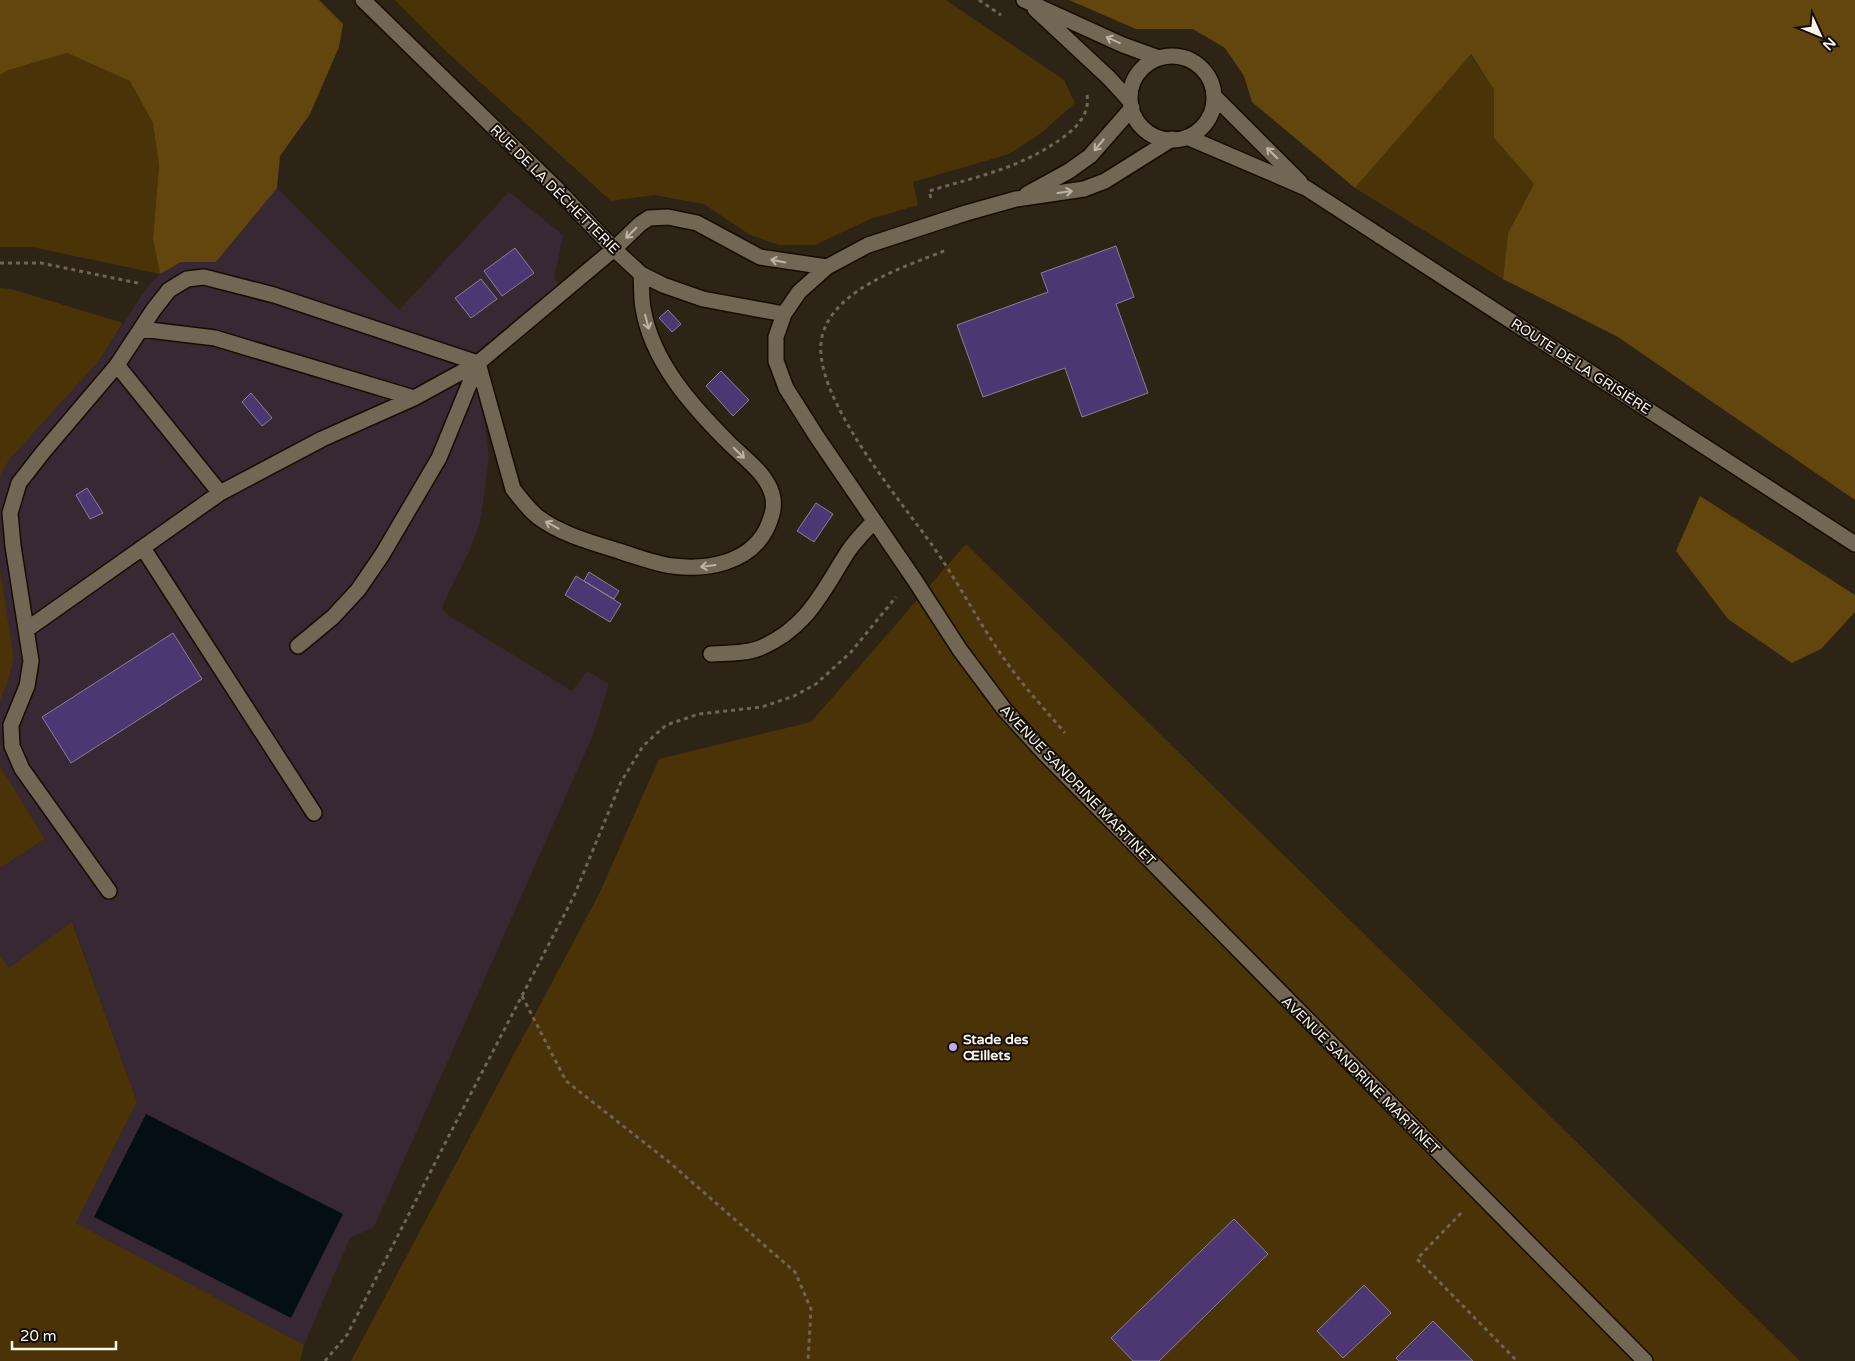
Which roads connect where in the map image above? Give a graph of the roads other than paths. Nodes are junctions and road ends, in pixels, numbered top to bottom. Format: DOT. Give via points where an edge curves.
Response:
graph roads {
  1 [pos="363,0"];
  2 [pos="1025,1"];
  3 [pos="1159,58"];
  4 [pos="1214,96"];
  5 [pos="1131,104"];
  6 [pos="1180,138"];
  7 [pos="1306,188"];
  8 [pos="1016,199"];
  9 [pos="614,249"];
  10 [pos="826,267"];
  11 [pos="641,274"];
  12 [pos="784,314"];
  13 [pos="141,329"];
  14 [pos="478,363"];
  15 [pos="117,365"];
  16 [pos="414,398"];
  17 [pos="220,493"];
  18 [pos="874,521"];
  19 [pos="1855,544"];
  20 [pos="143,548"];
  21 [pos="26,630"];
  22 [pos="298,646"];
  23 [pos="711,654"];
  24 [pos="314,813"];
  25 [pos="110,891"];
  26 [pos="1645,1361"];
  1 -- 9 [label="street, RUE DE LA DÉCHETTERIE"];
  3 -- 2 [label="street, ROUTE DE LA GRISIÈRE, one-way"];
  2 -- 5 [label="street, ROUTE DE LA GRISIÈRE" via="1109,78"];
  3 -- 4 [label="street, ROUTE DE LA GRISIÈRE" via="1190,59 1211,81"];
  3 -- 5 [label="street" via="1137,74"];
  4 -- 6 [label="street" via="1213,110 1207,121 1198,130"];
  7 -- 4 [label="street, ROUTE DE LA GRISIÈRE, one-way"];
  5 -- 6 [label="street, ROUTE DE LA GRISIÈRE" via="1137,121 1147,131 1159,138"];
  5 -- 8 [label="street, AVENUE SANDRINE MARTINET, one-way" via="1090,156"];
  6 -- 7 [label="street, ROUTE DE LA GRISIÈRE"];
  8 -- 6 [label="street, AVENUE SANDRINE MARTINET, one-way" via="1084,190"];
  7 -- 19 [label="street, ROUTE DE LA GRISIÈRE"];
  8 -- 10 [label="street, AVENUE SANDRINE MARTINET" via="868,245"];
  10 -- 9 [label="street, one-way" via="760,257 697,223 668,217 649,218"];
  9 -- 11 [label="street, RUE DE LA DÉCHETTERIE"];
  9 -- 14 [label="street"];
  10 -- 12 [label="street, AVENUE SANDRINE MARTINET" via="799,292"];
  11 -- 12 [label="street, RUE DE LA DÉCHETTERIE" via="703,299"];
  11 -- 14 [label="street, one-way" via="643,308 659,355 676,383 710,424 765,479 773,496 773,516 764,534 748,551 727,563 671,566 567,533 538,518 513,489"];
  12 -- 18 [label="street, AVENUE SANDRINE MARTINET" via="776,337 776,360 786,388"];
  13 -- 14 [label="street" via="169,290 187,279 204,277 274,295"];
  13 -- 15 [label="street"];
  13 -- 16 [label="street" via="215,338"];
  14 -- 16 [label="street"];
  14 -- 22 [label="street" via="438,458 382,556 334,617"];
  15 -- 17 [label="street"];
  15 -- 21 [label="street" via="19,483 10,513"];
  16 -- 17 [label="street" via="322,439"];
  17 -- 20 [label="street"];
  18 -- 23 [label="street" via="850,548 825,591 786,633 759,648"];
  18 -- 26 [label="street, AVENUE SANDRINE MARTINET" via="960,650 1004,709 1045,754"];
  20 -- 21 [label="street"];
  20 -- 24 [label="street"];
  21 -- 25 [label="street" via="31,661 27,686 11,724 12,746 22,769"];
}
